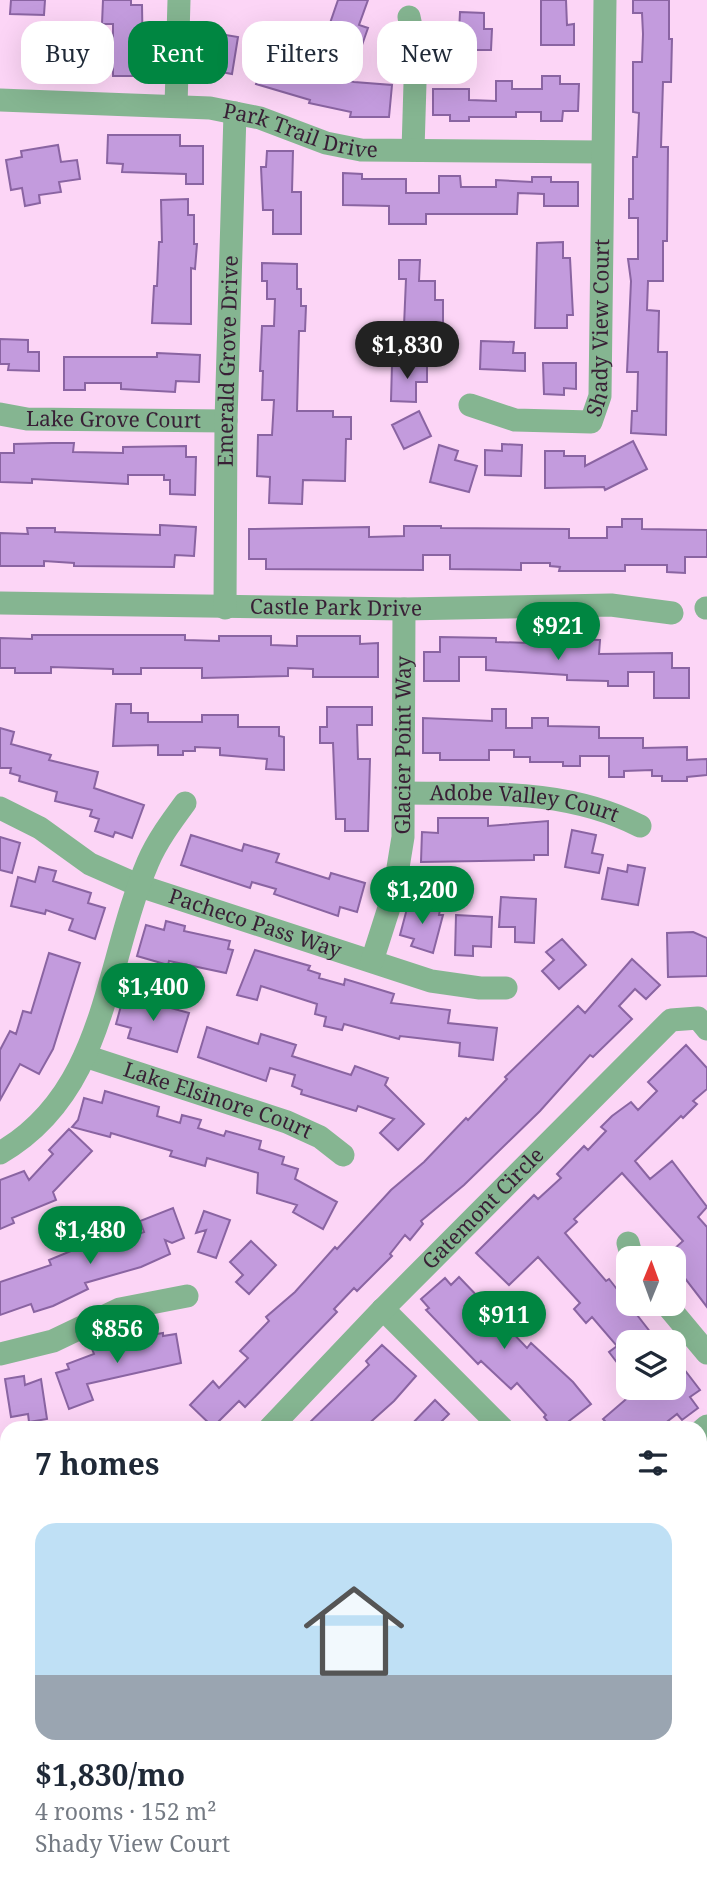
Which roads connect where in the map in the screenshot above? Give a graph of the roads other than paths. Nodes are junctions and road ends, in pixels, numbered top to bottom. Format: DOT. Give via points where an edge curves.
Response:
graph roads {
  1 [pos="179,0"];
  2 [pos="605,0"];
  3 [pos="409,17"];
  4 [pos="0,100"];
  5 [pos="176,106"];
  6 [pos="235,113"];
  7 [pos="413,150"];
  8 [pos="602,152"];
  9 [pos="470,405"];
  10 [pos="0,414"];
  11 [pos="226,421"];
  12 [pos="0,603"];
  13 [pos="225,608"];
  14 [pos="404,609"];
  15 [pos="672,613"];
  16 [pos="404,793"];
  17 [pos="185,803"];
  18 [pos="0,808"];
  19 [pos="640,826"];
  20 [pos="140,886"];
  21 [pos="372,961"];
  22 [pos="506,988"];
  23 [pos="707,1029"];
  24 [pos="85,1056"];
  25 [pos="0,1153"];
  26 [pos="343,1155"];
  27 [pos="187,1296"];
  28 [pos="383,1309"];
  29 [pos="676,1316"];
  30 [pos="707,1353"];
  31 [pos="0,1354"];
  32 [pos="277,1421"];
  33 [pos="495,1421"];
  1 -- 5 [label="street"];
  2 -- 8 [label="street"];
  3 -- 7 [label="street" via="415,50"];
  4 -- 5 [label="street, Park Trail Drive"];
  5 -- 6 [label="street, Park Trail Drive"];
  6 -- 7 [label="street, Park Trail Drive" via="344,147"];
  6 -- 11 [label="street, Emerald Grove Drive"];
  7 -- 8 [label="street, Park Trail Drive"];
  8 -- 9 [label="street, Shady View Court" via="600,396 591,422 514,421"];
  10 -- 11 [label="street, Lake Grove Court" via="27,419"];
  11 -- 13 [label="street, Emerald Grove Drive"];
  12 -- 13 [label="street, Castle Park Drive"];
  13 -- 14 [label="street, Castle Park Drive"];
  14 -- 15 [label="street, Castle Park Drive" via="611,605"];
  14 -- 16 [label="street, Glacier Point Way"];
  16 -- 19 [label="street, Adobe Valley Court" via="553,797"];
  16 -- 21 [label="street, Glacier Point Way" via="401,856"];
  17 -- 20 [label="street" via="148,861"];
  18 -- 20 [label="street, Pacheco Pass Way" via="40,828 90,864"];
  20 -- 21 [label="street, Pacheco Pass Way"];
  20 -- 24 [label="street"];
  21 -- 22 [label="street, Pacheco Pass Way" via="447,985"];
  23 -- 28 [label="street, Gatemont Circle" via="698,1018 671,1020"];
  24 -- 25 [label="street" via="57,1107"];
  24 -- 26 [label="street, Lake Elsinore Court" via="287,1122"];
  27 -- 31 [label="street" via="120,1310 53,1341"];
  28 -- 32 [label="street, Gatemont Circle"];
  28 -- 33 [label="street"];
  29 -- 30 [label="street"];
}
